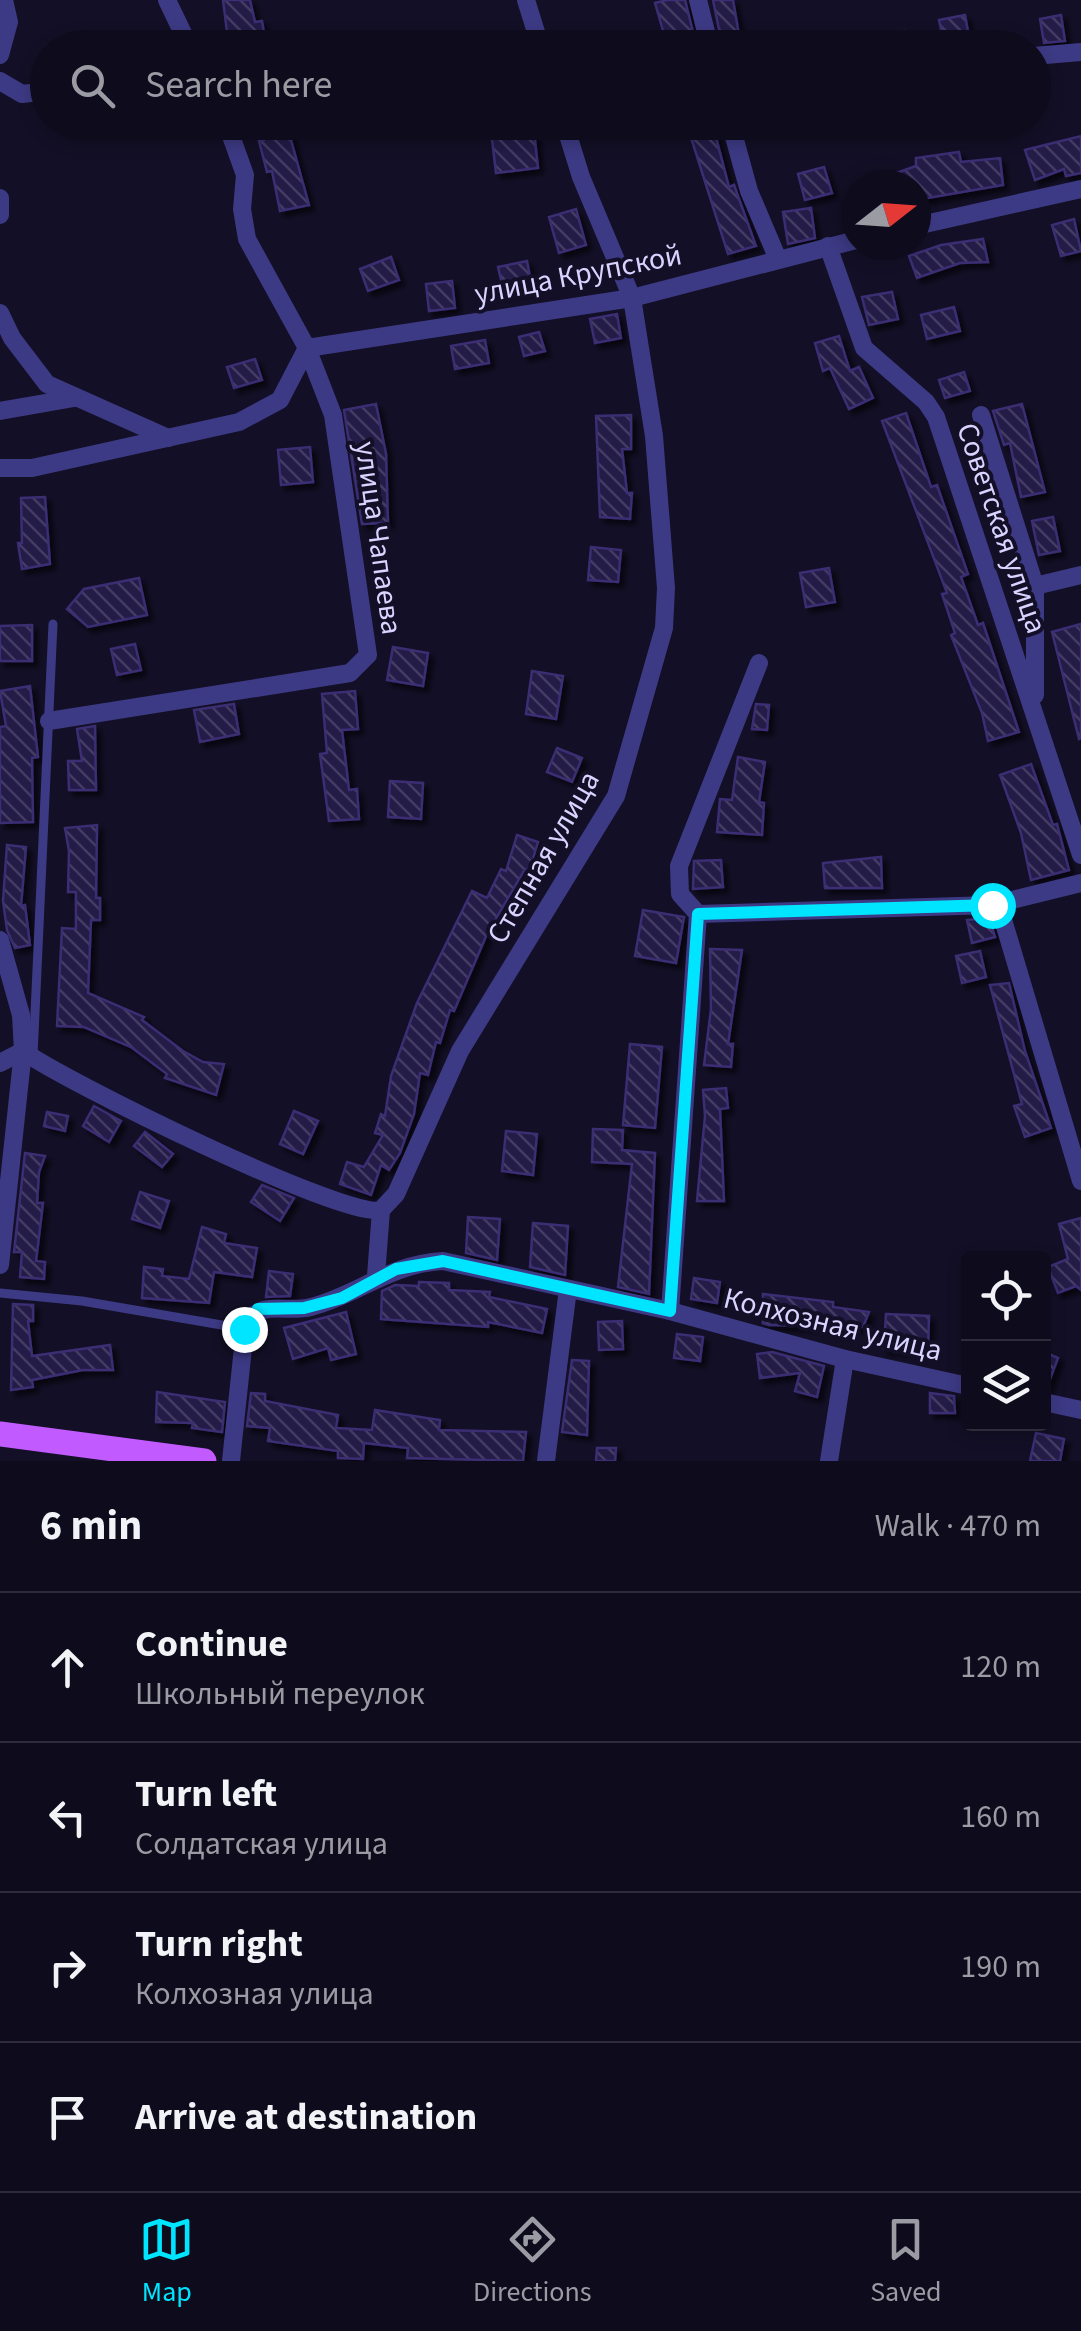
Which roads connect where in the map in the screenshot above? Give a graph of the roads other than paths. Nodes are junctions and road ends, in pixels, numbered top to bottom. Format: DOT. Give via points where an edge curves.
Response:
graph roads {
  1 [pos="4,0"];
  2 [pos="167,0"];
  3 [pos="526,0"];
  4 [pos="698,0"];
  5 [pos="182,30"];
  6 [pos="535,30"];
  7 [pos="706,30"];
  8 [pos="1081,52"];
  9 [pos="1051,55"];
  10 [pos="0,56"];
  11 [pos="0,81"];
  12 [pos="30,93"];
  13 [pos="232,140"];
  14 [pos="570,140"];
  15 [pos="735,140"];
  16 [pos="1081,189"];
  17 [pos="0,198"];
  18 [pos="0,215"];
  19 [pos="931,223"];
  20 [pos="841,243"];
  21 [pos="828,246"];
  22 [pos="776,257"];
  23 [pos="632,298"];
  24 [pos="0,313"];
  25 [pos="307,348"];
  26 [pos="74,398"];
  27 [pos="0,410"];
  28 [pos="981,414"];
  29 [pos="168,438"];
  30 [pos="0,468"];
  31 [pos="1081,575"];
  32 [pos="1035,586"];
  33 [pos="54,624"];
  34 [pos="759,663"];
  35 [pos="1035,713"];
  36 [pos="50,721"];
  37 [pos="1081,855"];
  38 [pos="1081,884"];
  39 [pos="998,903"];
  40 [pos="698,914"];
  41 [pos="0,940"];
  42 [pos="28,1054"];
  43 [pos="0,1064"];
  44 [pos="1081,1181"];
  45 [pos="381,1210"];
  46 [pos="0,1265"];
  47 [pos="376,1276"];
  48 [pos="568,1289"];
  49 [pos="0,1292"];
  50 [pos="670,1311"];
  51 [pos="244,1329"];
  52 [pos="845,1359"];
  53 [pos="961,1384"];
  54 [pos="1051,1404"];
  55 [pos="1081,1410"];
  56 [pos="0,1434"];
  57 [pos="204,1461"];
  58 [pos="231,1461"];
  59 [pos="546,1461"];
  60 [pos="828,1461"];
  1 -- 10 [label="street" via="8,22"];
  2 -- 5 [label="street"];
  3 -- 6 [label="street"];
  4 -- 7 [label="street"];
  8 -- 9 [label="street"];
  11 -- 12 [label="street"];
  13 -- 25 [label="street, улица Чапаева" via="245,175 247,239"];
  14 -- 23 [label="street, Степная улица"];
  15 -- 22 [label="street"];
  16 -- 19 [label="street"];
  17 -- 18 [label="street"];
  20 -- 21 [label="street, улица Крупской"];
  21 -- 22 [label="street, улица Крупской"];
  21 -- 35 [label="street, Советская улица" via="864,348 936,417"];
  22 -- 23 [label="street, улица Крупской"];
  23 -- 25 [label="street, улица Крупской"];
  23 -- 45 [label="street, Степная улица" via="654,436 664,628 616,796 460,1051 396,1194"];
  24 -- 26 [label="street" via="47,384"];
  25 -- 29 [label="street" via="280,400 239,422"];
  25 -- 36 [label="street, улица Чапаева" via="333,415 370,646 365,663 350,673"];
  26 -- 27 [label="street"];
  26 -- 29 [label="street"];
  28 -- 32 [label="street"];
  29 -- 30 [label="street" via="32,468"];
  31 -- 32 [label="street"];
  32 -- 35 [label="street"];
  33 -- 36 [label="lane"];
  34 -- 40 [label="street" via="679,866 680,894"];
  35 -- 37 [label="street, Советская улица"];
  36 -- 42 [label="lane"];
  38 -- 39 [label="street"];
  39 -- 40 [label="street"];
  39 -- 44 [label="street"];
  40 -- 50 [label="street"];
  41 -- 42 [label="street"];
  42 -- 43 [label="street"];
  42 -- 45 [label="street" via="287,1183 360,1211"];
  42 -- 46 [label="street"];
  45 -- 47 [label="street"];
  47 -- 48 [label="street, Колхозная улица" via="443,1261"];
  47 -- 51 [label="street, Колхозная улица" via="314,1306 258,1309"];
  48 -- 50 [label="street, Колхозная улица"];
  48 -- 59 [label="street"];
  49 -- 51 [label="lane"];
  50 -- 52 [label="street, Колхозная улица"];
  51 -- 58 [label="street"];
  52 -- 53 [label="street, Колхозная улица"];
  52 -- 60 [label="street"];
  54 -- 55 [label="street"];
  56 -- 57 [label="main road"];
}
